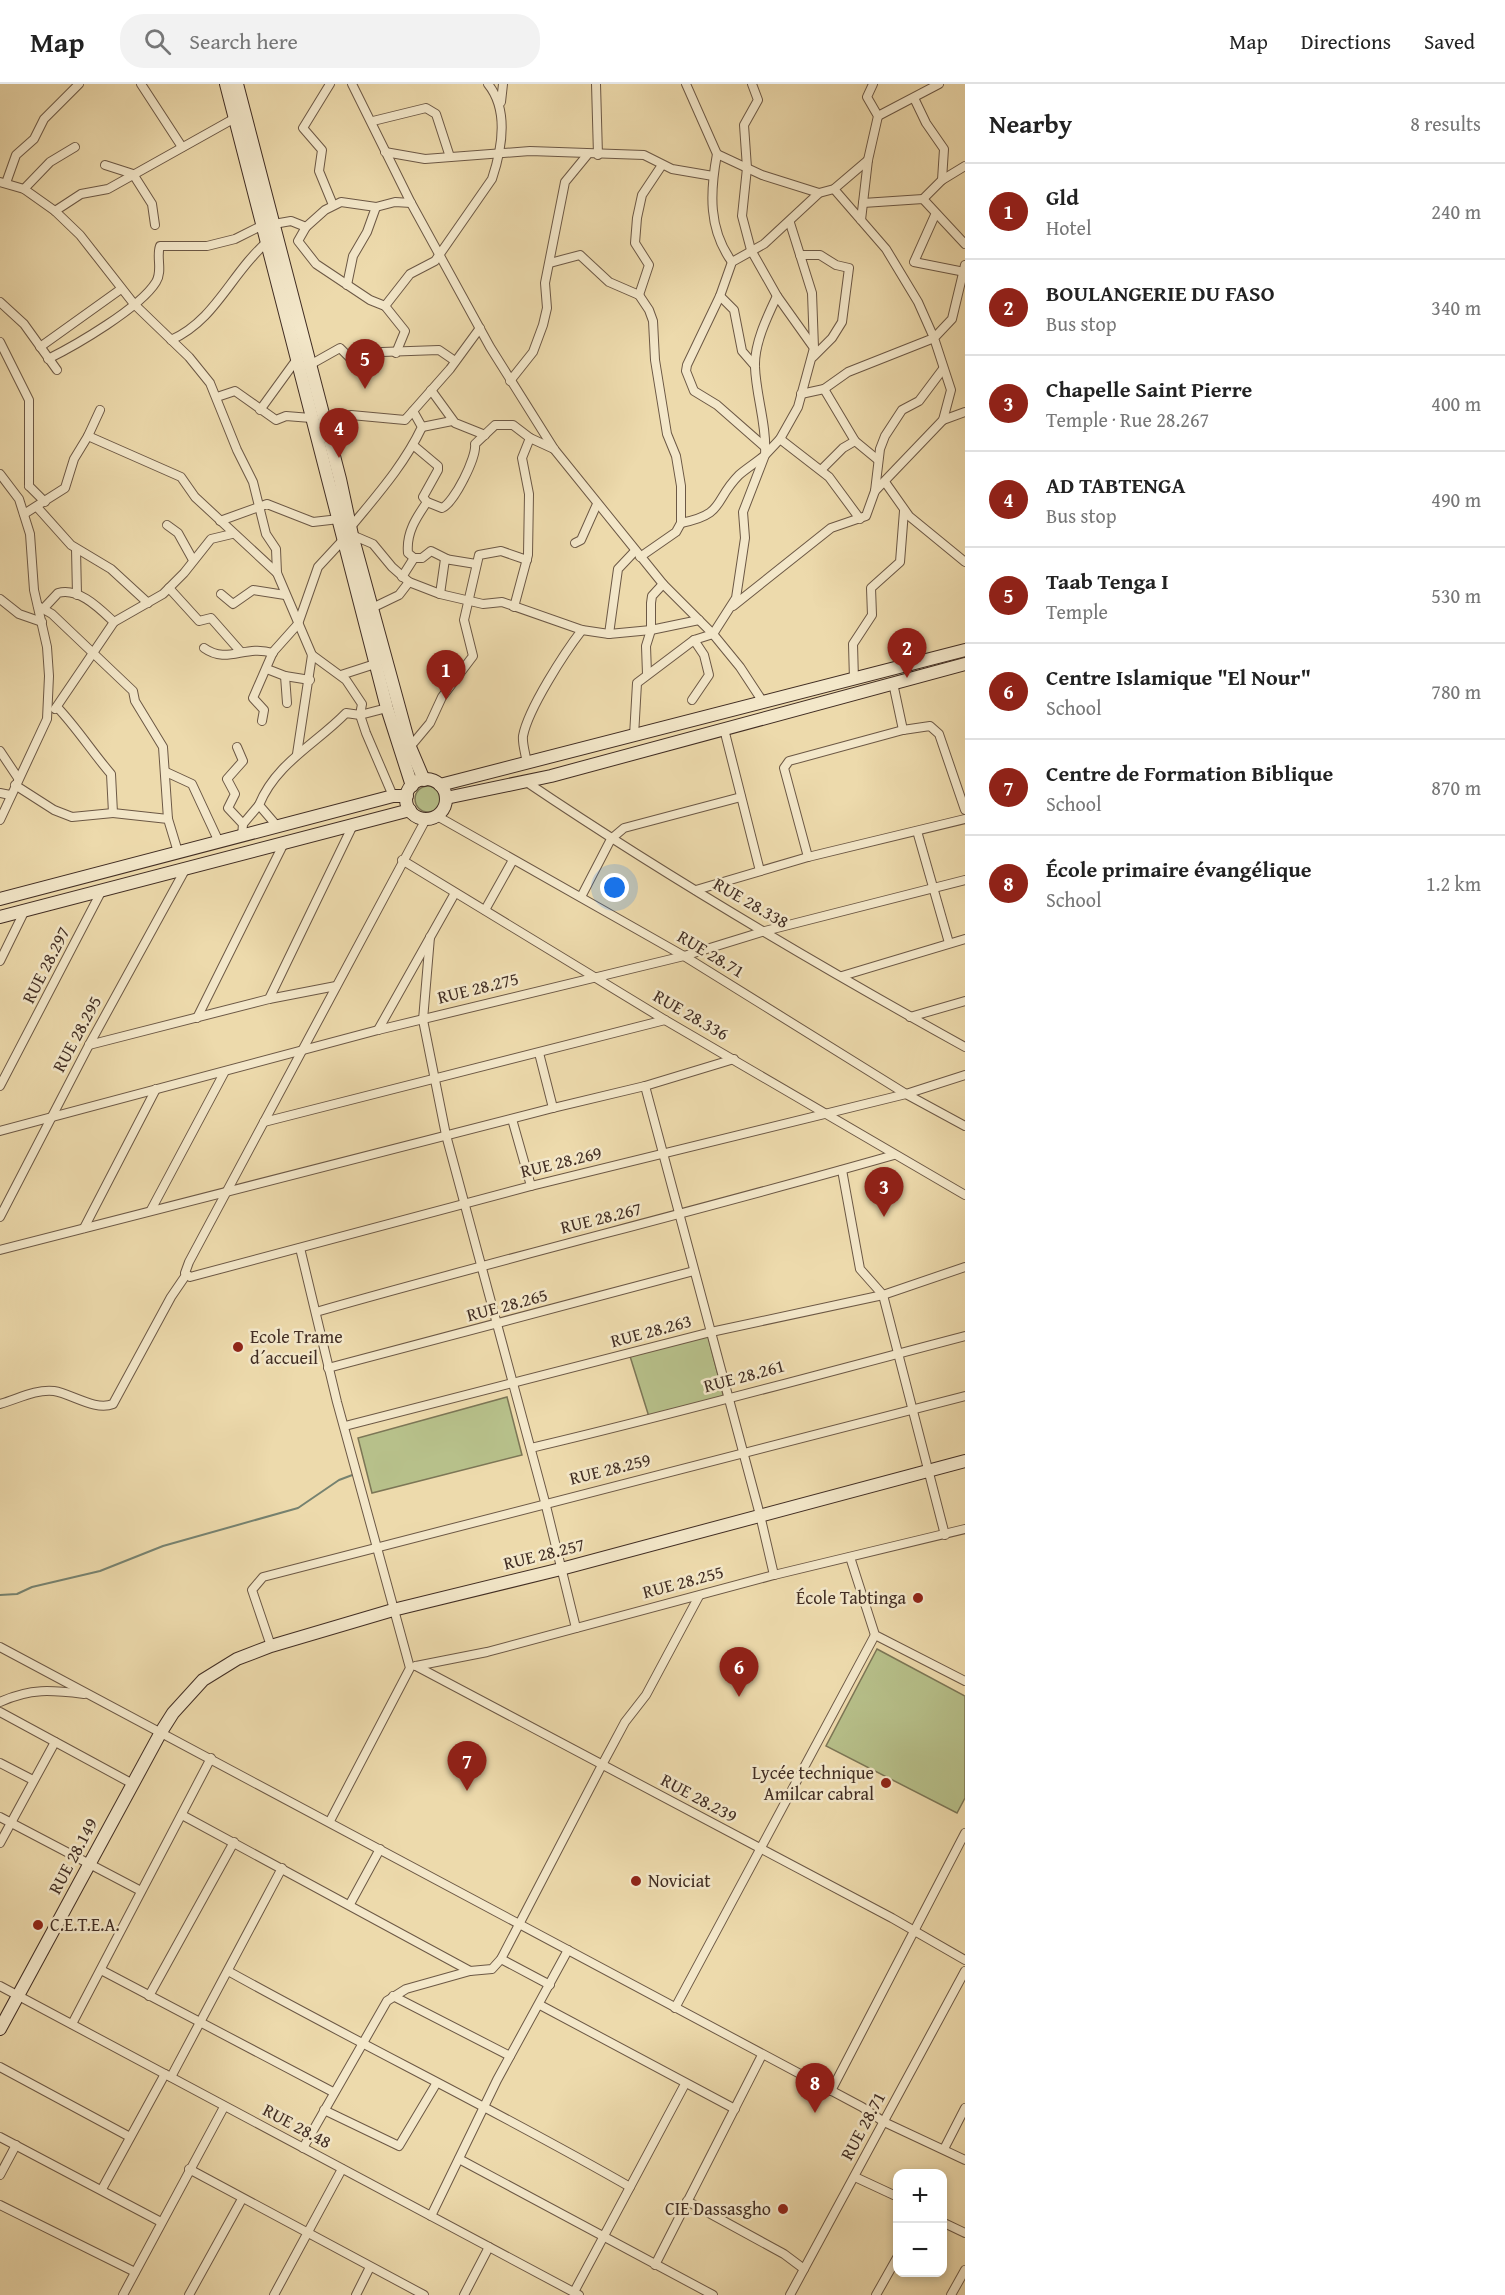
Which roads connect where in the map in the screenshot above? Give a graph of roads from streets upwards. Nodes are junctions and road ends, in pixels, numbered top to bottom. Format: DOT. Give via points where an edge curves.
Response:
graph roads {
  1 [pos="79,84"];
  2 [pos="141,84"];
  3 [pos="225,84"];
  4 [pos="237,84"];
  5 [pos="330,84"];
  6 [pos="352,84"];
  7 [pos="488,84"];
  8 [pos="503,84"];
  9 [pos="596,84"];
  10 [pos="686,84"];
  11 [pos="752,84"];
  12 [pos="873,84"];
  13 [pos="939,84"];
  14 [pos="914,98"];
  15 [pos="501,106"];
  16 [pos="878,116"];
  17 [pos="235,118"];
  18 [pos="373,121"];
  19 [pos="75,147"];
  20 [pos="182,147"];
  21 [pos="385,152"];
  22 [pos="498,152"];
  23 [pos="588,154"];
  24 [pos="717,154"];
  25 [pos="598,155"];
  26 [pos="450,157"];
  27 [pos="868,160"];
  28 [pos="105,165"];
  29 [pos="662,165"];
  30 [pos="965,166"];
  31 [pos="747,168"];
  32 [pos="133,174"];
  33 [pos="713,176"];
  34 [pos="942,180"];
  35 [pos="3,183"];
  36 [pos="24,189"];
  37 [pos="834,189"];
  38 [pos="819,194"];
  39 [pos="923,199"];
  40 [pos="411,203"];
  41 [pos="863,203"];
  42 [pos="333,205"];
  43 [pos="376,207"];
  44 [pos="55,211"];
  45 [pos="935,215"];
  46 [pos="861,220"];
  47 [pos="790,223"];
  48 [pos="155,225"];
  49 [pos="268,225"];
  50 [pos="306,228"];
  51 [pos="268,241"];
  52 [pos="965,244"];
  53 [pos="751,250"];
  54 [pos="440,254"];
  55 [pos="800,255"];
  56 [pos="732,261"];
  57 [pos="550,262"];
  58 [pos="914,262"];
  59 [pos="898,266"];
  60 [pos="964,269"];
  61 [pos="347,285"];
  62 [pos="121,289"];
  63 [pos="639,295"];
  64 [pos="720,296"];
  65 [pos="777,296"];
  66 [pos="0,302"];
  67 [pos="134,304"];
  68 [pos="385,306"];
  69 [pos="480,328"];
  70 [pos="934,338"];
  71 [pos="171,340"];
  72 [pos="0,342"];
  73 [pos="40,347"];
  74 [pos="814,348"];
  75 [pos="3,353"];
  76 [pos="396,353"];
  77 [pos="48,358"];
  78 [pos="811,359"];
  79 [pos="455,361"];
  80 [pos="302,365"];
  81 [pos="755,366"];
  82 [pos="943,369"];
  83 [pos="57,370"];
  84 [pos="510,381"];
  85 [pos="824,388"];
  86 [pos="431,390"];
  87 [pos="801,394"];
  88 [pos="217,396"];
  89 [pos="100,410"];
  90 [pos="260,410"];
  91 [pos="413,411"];
  92 [pos="965,412"];
  93 [pos="317,418"];
  94 [pos="943,420"];
  95 [pos="452,421"];
  96 [pos="422,427"];
  97 [pos="485,435"];
  98 [pos="88,436"];
  99 [pos="530,438"];
  100 [pos="780,439"];
  101 [pos="855,441"];
  102 [pos="413,445"];
  103 [pos="554,449"];
  104 [pos="765,452"];
  105 [pos="878,460"];
  106 [pos="821,470"];
  107 [pos="0,474"];
  108 [pos="885,482"];
  109 [pos="29,486"];
  110 [pos="875,492"];
  111 [pos="15,494"];
  112 [pos="427,502"];
  113 [pos="597,504"];
  114 [pos="41,505"];
  115 [pos="257,507"];
  116 [pos="904,511"];
  117 [pos="24,514"];
  118 [pos="339,519"];
  119 [pos="860,519"];
  120 [pos="220,521"];
  121 [pos="681,523"];
  122 [pos="167,525"];
  123 [pos="232,534"];
  124 [pos="348,534"];
  125 [pos="575,543"];
  126 [pos="76,549"];
  127 [pos="637,554"];
  128 [pos="414,558"];
  129 [pos="447,559"];
  130 [pos="193,560"];
  131 [pos="527,560"];
  132 [pos="965,562"];
  133 [pos="476,564"];
  134 [pos="277,573"];
  135 [pos="406,580"];
  136 [pos="663,584"];
  137 [pos="169,588"];
  138 [pos="77,594"];
  139 [pos="221,594"];
  140 [pos="440,594"];
  141 [pos="285,595"];
  142 [pos="0,599"];
  143 [pos="467,600"];
  144 [pos="148,603"];
  145 [pos="41,607"];
  146 [pos="514,607"];
  147 [pos="733,607"];
  148 [pos="372,608"];
  149 [pos="699,620"];
  150 [pos="42,622"];
  151 [pos="114,622"];
  152 [pos="298,624"];
  153 [pos="582,630"];
  154 [pos="651,630"];
  155 [pos="609,634"];
  156 [pos="713,634"];
  157 [pos="694,640"];
  158 [pos="204,648"];
  159 [pos="965,650"];
  160 [pos="240,651"];
  161 [pos="273,653"];
  162 [pos="92,654"];
  163 [pos="312,655"];
  164 [pos="375,664"];
  165 [pos="965,664"];
  166 [pos="267,669"];
  167 [pos="647,674"];
  168 [pos="341,675"];
  169 [pos="285,676"];
  170 [pos="310,680"];
  171 [pos="854,680"];
  172 [pos="893,683"];
  173 [pos="692,700"];
  174 [pos="763,702"];
  175 [pos="286,703"];
  176 [pos="57,707"];
  177 [pos="387,708"];
  178 [pos="360,715"];
  179 [pos="47,720"];
  180 [pos="262,721"];
  181 [pos="724,729"];
  182 [pos="903,730"];
  183 [pos="634,736"];
  184 [pos="237,747"];
  185 [pos="410,747"];
  186 [pos="0,751"];
  187 [pos="297,754"];
  188 [pos="527,764"];
  189 [pos="166,771"];
  190 [pos="424,780"];
  191 [pos="17,781"];
  192 [pos="525,781"];
  193 [pos="440,785"];
  194 [pos="409,791"];
  195 [pos="0,793"];
  196 [pos="10,795"];
  197 [pos="393,796"];
  198 [pos="741,797"];
  199 [pos="446,798"];
  200 [pos="259,805"];
  201 [pos="410,810"];
  202 [pos="965,810"];
  203 [pos="113,813"];
  204 [pos="431,817"];
  205 [pos="168,819"];
  206 [pos="965,819"];
  207 [pos="0,820"];
  208 [pos="353,825"];
  209 [pos="277,826"];
  210 [pos="242,830"];
  211 [pos="917,831"];
  212 [pos="611,839"];
  213 [pos="219,842"];
  214 [pos="284,843"];
  215 [pos="178,852"];
  216 [pos="808,857"];
  217 [pos="513,860"];
  218 [pos="402,861"];
  219 [pos="186,868"];
  220 [pos="760,871"];
  221 [pos="965,880"];
  222 [pos="932,889"];
  223 [pos="102,890"];
  224 [pos="696,890"];
  225 [pos="454,893"];
  226 [pos="581,897"];
  227 [pos="0,899"];
  228 [pos="26,910"];
  229 [pos="485,910"];
  230 [pos="0,917"];
  231 [pos="765,931"];
  232 [pos="430,937"];
  233 [pos="965,939"];
  234 [pos="949,943"];
  235 [pos="684,956"];
  236 [pos="0,961"];
  237 [pos="842,976"];
  238 [pos="592,977"];
  239 [pos="336,986"];
  240 [pos="269,999"];
  241 [pos="965,1001"];
  242 [pos="910,1017"];
  243 [pos="197,1018"];
  244 [pos="423,1020"];
  245 [pos="665,1020"];
  246 [pos="378,1030"];
  247 [pos="89,1045"];
  248 [pos="965,1047"];
  249 [pos="303,1051"];
  250 [pos="539,1053"];
  251 [pos="734,1059"];
  252 [pos="224,1073"];
  253 [pos="965,1075"];
  254 [pos="436,1079"];
  255 [pos="0,1086"];
  256 [pos="645,1086"];
  257 [pos="156,1089"];
  258 [pos="906,1094"];
  259 [pos="553,1108"];
  260 [pos="826,1113"];
  261 [pos="52,1118"];
  262 [pos="512,1119"];
  263 [pos="264,1122"];
  264 [pos="965,1126"];
  265 [pos="0,1131"];
  266 [pos="446,1135"];
  267 [pos="663,1153"];
  268 [pos="894,1155"];
  269 [pos="842,1170"];
  270 [pos="531,1186"];
  271 [pos="228,1192"];
  272 [pos="965,1195"];
  273 [pos="465,1205"];
  274 [pos="151,1210"];
  275 [pos="680,1216"];
  276 [pos="0,1217"];
  277 [pos="84,1228"];
  278 [pos="300,1248"];
  279 [pos="0,1250"];
  280 [pos="480,1265"];
  281 [pos="965,1267"];
  282 [pos="694,1271"];
  283 [pos="186,1275"];
  284 [pos="883,1295"];
  285 [pos="316,1312"];
  286 [pos="497,1325"];
  287 [pos="711,1332"];
  288 [pos="965,1336"];
  289 [pos="900,1353"];
  290 [pos="328,1368"];
  291 [pos="513,1384"];
  292 [pos="729,1396"];
  293 [pos="965,1396"];
  294 [pos="0,1404"];
  295 [pos="912,1410"];
  296 [pos="345,1426"];
  297 [pos="531,1448"];
  298 [pos="744,1453"];
  299 [pos="965,1461"];
  300 [pos="928,1471"];
  301 [pos="545,1502"];
  302 [pos="760,1515"];
  303 [pos="965,1529"];
  304 [pos="945,1535"];
  305 [pos="376,1546"];
  306 [pos="850,1557"];
  307 [pos="561,1569"];
  308 [pos="774,1575"];
  309 [pos="699,1596"];
  310 [pos="393,1610"];
  311 [pos="576,1628"];
  312 [pos="875,1635"];
  313 [pos="271,1646"];
  314 [pos="0,1647"];
  315 [pos="413,1667"];
  316 [pos="965,1681"];
  317 [pos="90,1694"];
  318 [pos="0,1702"];
  319 [pos="0,1712"];
  320 [pos="161,1732"];
  321 [pos="55,1742"];
  322 [pos="212,1758"];
  323 [pos="0,1763"];
  324 [pos="602,1765"];
  325 [pos="33,1780"];
  326 [pos="131,1784"];
  327 [pos="182,1815"];
  328 [pos="0,1817"];
  329 [pos="330,1821"];
  330 [pos="11,1822"];
  331 [pos="965,1833"];
  332 [pos="234,1842"];
  333 [pos="0,1843"];
  334 [pos="380,1849"];
  335 [pos="760,1850"];
  336 [pos="89,1864"];
  337 [pos="282,1868"];
  338 [pos="141,1891"];
  339 [pos="350,1904"];
  340 [pos="518,1923"];
  341 [pos="914,1930"];
  342 [pos="568,1950"];
  343 [pos="501,1959"];
  344 [pos="965,1960"];
  345 [pos="101,1970"];
  346 [pos="228,1971"];
  347 [pos="470,1971"];
  348 [pos="965,1971"];
  349 [pos="550,1985"];
  350 [pos="0,1986"];
  351 [pos="18,1996"];
  352 [pos="149,1996"];
  353 [pos="393,1996"];
  354 [pos="540,2005"];
  355 [pos="675,2008"];
  356 [pos="200,2023"];
  357 [pos="72,2024"];
  358 [pos="0,2029"];
  359 [pos="363,2045"];
  360 [pos="762,2055"];
  361 [pos="510,2056"];
  362 [pos="0,2067"];
  363 [pos="168,2076"];
  364 [pos="436,2084"];
  365 [pos="686,2084"];
  366 [pos="831,2091"];
  367 [pos="333,2092"];
  368 [pos="224,2107"];
  369 [pos="485,2107"];
  370 [pos="965,2108"];
  371 [pos="735,2109"];
  372 [pos="324,2110"];
  373 [pos="884,2122"];
  374 [pos="0,2137"];
  375 [pos="130,2137"];
  376 [pos="16,2145"];
  377 [pos="303,2148"];
  378 [pos="944,2149"];
  379 [pos="459,2159"];
  380 [pos="965,2160"];
  381 [pos="189,2169"];
  382 [pos="342,2169"];
  383 [pos="0,2175"];
  384 [pos="855,2177"];
  385 [pos="630,2187"];
  386 [pos="102,2188"];
  387 [pos="893,2195"];
  388 [pos="242,2199"];
  389 [pos="687,2201"];
  390 [pos="0,2205"];
  391 [pos="431,2216"];
  392 [pos="161,2222"];
  393 [pos="944,2223"];
  394 [pos="307,2233"];
  395 [pos="965,2234"];
  396 [pos="603,2237"];
  397 [pos="489,2247"];
  398 [pos="893,2263"];
  399 [pos="655,2265"];
  400 [pos="370,2267"];
  401 [pos="804,2269"];
  402 [pos="965,2270"];
  403 [pos="135,2272"];
  404 [pos="576,2294"];
  405 [pos="123,2295"];
  406 [pos="189,2295"];
  407 [pos="274,2295"];
  408 [pos="356,2295"];
  409 [pos="424,2295"];
  410 [pos="464,2295"];
  411 [pos="713,2295"];
  412 [pos="790,2295"];
  413 [pos="876,2295"];
  414 [pos="951,2295"];
  1 -- 35 [label="street" via="40,123 34,139 16,155"];
  2 -- 20 [label="street"];
  3 -- 17 [label="street"];
  4 -- 49 [label="street"];
  5 -- 42 [label="street" via="303,128 322,150 319,171"];
  6 -- 18 [label="street"];
  7 -- 15 [label="street"];
  8 -- 15 [label="street"];
  9 -- 25 [label="street"];
  10 -- 24 [label="street"];
  11 -- 31 [label="street" via="758,100 744,125"];
  12 -- 16 [label="street" via="867,97"];
  13 -- 14 [label="street"];
  14 -- 16 [label="street"];
  14 -- 34 [label="street" via="942,146"];
  15 -- 22 [label="street"];
  16 -- 27 [label="street"];
  17 -- 20 [label="street"];
  17 -- 49 [label="street"];
  18 -- 21 [label="street"];
  18 -- 26 [label="street" via="432,109"];
  19 -- 36 [label="street" via="50,162"];
  20 -- 32 [label="street"];
  21 -- 26 [label="street" via="419,159"];
  21 -- 40 [label="street"];
  22 -- 23 [label="street"];
  22 -- 26 [label="street"];
  22 -- 54 [label="street" via="490,182"];
  23 -- 25 [label="street"];
  23 -- 57 [label="street" via="565,183"];
  24 -- 31 [label="street"];
  24 -- 33 [label="street"];
  25 -- 29 [label="street" via="644,155"];
  27 -- 37 [label="street"];
  27 -- 41 [label="street"];
  28 -- 32 [label="street"];
  29 -- 33 [label="street"];
  29 -- 63 [label="street" via="639,203 635,243 649,265"];
  30 -- 34 [label="street"];
  31 -- 38 [label="street"];
  31 -- 53 [label="street" via="742,216"];
  32 -- 44 [label="street" via="108,189 72,199"];
  32 -- 48 [label="street" via="152,204"];
  33 -- 56 [label="street" via="711,204 720,243"];
  34 -- 39 [label="street"];
  35 -- 36 [label="street"];
  36 -- 44 [label="street"];
  37 -- 38 [label="street"];
  37 -- 46 [label="street"];
  38 -- 47 [label="street"];
  39 -- 41 [label="street"];
  39 -- 45 [label="street"];
  40 -- 43 [label="street"];
  40 -- 54 [label="street"];
  41 -- 46 [label="street"];
  42 -- 43 [label="street" via="341,202"];
  42 -- 50 [label="street"];
  43 -- 61 [label="street" via="353,256"];
  44 -- 62 [label="street"];
  45 -- 52 [label="street"];
  45 -- 58 [label="street"];
  46 -- 59 [label="street"];
  47 -- 53 [label="street"];
  47 -- 55 [label="street"];
  49 -- 50 [label="street" via="291,221"];
  49 -- 51 [label="street"];
  49 -- 67 [label="street" via="207,246 160,246 156,282"];
  49 -- 80 [label="street"];
  50 -- 61 [label="street" via="298,238 305,251 316,264"];
  51 -- 71 [label="street" via="246,261 200,323"];
  51 -- 80 [label="street"];
  53 -- 56 [label="street"];
  53 -- 65 [label="street"];
  54 -- 68 [label="street" via="430,265 410,274"];
  54 -- 69 [label="street"];
  55 -- 74 [label="street" via="812,293"];
  55 -- 78 [label="street" via="820,255 848,267 850,272 842,322"];
  56 -- 64 [label="street"];
  57 -- 63 [label="street" via="580,255 609,282"];
  57 -- 84 [label="street" via="543,325 533,352"];
  58 -- 59 [label="street"];
  58 -- 60 [label="street"];
  59 -- 70 [label="street"];
  60 -- 70 [label="street" via="952,319"];
  61 -- 68 [label="street"];
  62 -- 67 [label="street"];
  62 -- 73 [label="street"];
  63 -- 121 [label="street" via="653,321 667,434 681,486"];
  64 -- 81 [label="street" via="734,310 742,351"];
  64 -- 104 [label="street" via="687,365 688,380 694,391 717,405"];
  65 -- 74 [label="street"];
  65 -- 81 [label="street" via="763,328"];
  66 -- 73 [label="street" via="24,324"];
  67 -- 71 [label="street"];
  67 -- 77 [label="street"];
  68 -- 76 [label="street" via="405,331"];
  69 -- 79 [label="street"];
  69 -- 84 [label="street"];
  70 -- 82 [label="street"];
  70 -- 85 [label="street" via="848,372"];
  71 -- 88 [label="street" via="203,372"];
  72 -- 75 [label="street"];
  73 -- 77 [label="street"];
  74 -- 78 [label="street"];
  75 -- 109 [label="street" via="26,390 31,408"];
  76 -- 79 [label="street" via="439,350"];
  76 -- 80 [label="street" via="379,353 365,368 339,348"];
  77 -- 83 [label="street"];
  78 -- 87 [label="street"];
  79 -- 86 [label="street"];
  80 -- 90 [label="street"];
  80 -- 93 [label="street"];
  81 -- 104 [label="street"];
  82 -- 94 [label="street" via="951,393"];
  82 -- 105 [label="street" via="919,401 902,410 885,436"];
  84 -- 103 [label="street"];
  85 -- 87 [label="street"];
  85 -- 101 [label="street"];
  86 -- 91 [label="street"];
  86 -- 95 [label="street"];
  87 -- 100 [label="street"];
  88 -- 90 [label="street" via="235,392"];
  88 -- 115 [label="street" via="253,482"];
  89 -- 98 [label="street"];
  90 -- 93 [label="street" via="277,420 286,416"];
  91 -- 93 [label="street" via="402,420 359,415"];
  91 -- 96 [label="street"];
  92 -- 94 [label="street"];
  93 -- 118 [label="street"];
  93 -- 124 [label="street"];
  94 -- 108 [label="street"];
  95 -- 96 [label="street"];
  95 -- 97 [label="street"];
  96 -- 102 [label="street"];
  97 -- 99 [label="street" via="495,425 505,423 521,428"];
  97 -- 112 [label="street" via="476,444 473,460 448,504 442,508"];
  98 -- 114 [label="street" via="74,459 65,488"];
  98 -- 120 [label="street" via="181,477"];
  99 -- 103 [label="street"];
  99 -- 131 [label="street" via="522,458 529,494"];
  100 -- 104 [label="street"];
  100 -- 106 [label="street"];
  101 -- 105 [label="street"];
  101 -- 106 [label="street"];
  102 -- 112 [label="street" via="439,468 423,495"];
  102 -- 124 [label="street"];
  103 -- 113 [label="street"];
  104 -- 121 [label="street" via="740,475 711,513"];
  104 -- 147 [label="street" via="744,512 745,538"];
  105 -- 110 [label="street"];
  106 -- 119 [label="street"];
  107 -- 111 [label="street"];
  108 -- 110 [label="street"];
  108 -- 116 [label="street"];
  109 -- 111 [label="street"];
  109 -- 114 [label="street"];
  110 -- 119 [label="street" via="868,513"];
  111 -- 117 [label="street"];
  112 -- 128 [label="street" via="408,540 408,553"];
  113 -- 125 [label="street" via="581,540"];
  113 -- 127 [label="street"];
  114 -- 117 [label="street"];
  114 -- 126 [label="street"];
  115 -- 118 [label="street" via="269,504 317,522"];
  115 -- 120 [label="street"];
  115 -- 134 [label="street" via="276,549"];
  116 -- 132 [label="street"];
  116 -- 171 [label="street" via="900,562 871,588 872,615 853,644"];
  117 -- 145 [label="street"];
  118 -- 124 [label="street"];
  119 -- 147 [label="street" via="831,528"];
  120 -- 123 [label="street"];
  121 -- 127 [label="street" via="676,532"];
  122 -- 130 [label="street" via="178,533"];
  123 -- 130 [label="street" via="212,538"];
  123 -- 134 [label="street"];
  124 -- 135 [label="street" via="377,548"];
  124 -- 148 [label="street"];
  124 -- 152 [label="street" via="318,567"];
  124 -- 164 [label="street"];
  126 -- 138 [label="street"];
  126 -- 144 [label="street" via="111,568"];
  127 -- 136 [label="street"];
  127 -- 155 [label="street" via="618,569"];
  128 -- 129 [label="street" via="422,558 431,551"];
  128 -- 135 [label="street"];
  129 -- 133 [label="street"];
  129 -- 140 [label="street"];
  130 -- 137 [label="street"];
  131 -- 133 [label="street" via="501,551 482,553"];
  131 -- 146 [label="street"];
  133 -- 143 [label="street"];
  134 -- 141 [label="street"];
  135 -- 140 [label="street"];
  135 -- 148 [label="street" via="399,595"];
  136 -- 149 [label="street"];
  136 -- 154 [label="street" via="652,596"];
  137 -- 144 [label="street"];
  137 -- 160 [label="street" via="199,621 210,618"];
  138 -- 145 [label="street" via="58,593"];
  138 -- 151 [label="street"];
  139 -- 141 [label="street" via="233,604 253,590"];
  140 -- 143 [label="street"];
  141 -- 152 [label="street"];
  142 -- 150 [label="street" via="19,614"];
  143 -- 146 [label="street" via="484,604 502,602"];
  143 -- 185 [label="street" via="464,620 473,656"];
  144 -- 151 [label="street"];
  145 -- 150 [label="street"];
  145 -- 162 [label="street"];
  146 -- 153 [label="street"];
  147 -- 156 [label="street"];
  148 -- 185 [label="street"];
  149 -- 154 [label="street"];
  149 -- 156 [label="street"];
  150 -- 179 [label="street" via="49,662"];
  151 -- 162 [label="street"];
  152 -- 161 [label="street"];
  152 -- 163 [label="street"];
  153 -- 155 [label="street"];
  153 -- 188 [label="street" via="528,721 522,739"];
  154 -- 155 [label="street"];
  154 -- 167 [label="street" via="646,642"];
  156 -- 157 [label="street"];
  156 -- 174 [label="street"];
  157 -- 167 [label="street"];
  157 -- 173 [label="street" via="704,655 708,675"];
  158 -- 160 [label="street" via="227,656"];
  159 -- 171 [label="street"];
  160 -- 161 [label="street" via="258,648"];
  161 -- 166 [label="street"];
  162 -- 176 [label="street"];
  162 -- 189 [label="street" via="133,691 135,702 160,742"];
  163 -- 168 [label="street"];
  163 -- 170 [label="street"];
  164 -- 168 [label="street"];
  164 -- 177 [label="street"];
  165 -- 172 [label="street"];
  166 -- 169 [label="street"];
  166 -- 180 [label="street" via="253,698 264,710"];
  167 -- 183 [label="street" via="635,687"];
  168 -- 178 [label="street" via="362,704"];
  169 -- 170 [label="street"];
  169 -- 175 [label="street"];
  170 -- 187 [label="street"];
  171 -- 174 [label="street"];
  172 -- 181 [label="street"];
  172 -- 182 [label="street"];
  174 -- 183 [label="street"];
  176 -- 179 [label="street"];
  176 -- 203 [label="street" via="111,774"];
  177 -- 178 [label="street"];
  177 -- 194 [label="street"];
  178 -- 187 [label="street" via="346,713 326,734"];
  178 -- 197 [label="street"];
  179 -- 191 [label="street"];
  181 -- 192 [label="street"];
  181 -- 198 [label="street"];
  182 -- 202 [label="street" via="930,726 939,734"];
  182 -- 216 [label="street" via="786,763 784,768"];
  183 -- 188 [label="street"];
  184 -- 210 [label="street" via="243,761 227,779 235,794 228,806"];
  185 -- 190 [label="street"];
  186 -- 191 [label="street"];
  187 -- 200 [label="street" via="288,761"];
  188 -- 193 [label="street"];
  189 -- 205 [label="street"];
  189 -- 213 [label="street" via="192,784"];
  190 -- 193 [label="street"];
  190 -- 194 [label="street"];
  191 -- 196 [label="street"];
  191 -- 203 [label="street" via="54,810 72,817"];
  192 -- 199 [label="street"];
  192 -- 212 [label="street, RUE 28.338"];
  193 -- 199 [label="street"];
  194 -- 197 [label="street"];
  194 -- 201 [label="street"];
  195 -- 196 [label="street"];
  196 -- 207 [label="street"];
  197 -- 209 [label="street"];
  198 -- 212 [label="street" via="631,824"];
  198 -- 220 [label="street"];
  199 -- 204 [label="street" via="444,808"];
  200 -- 209 [label="street"];
  200 -- 210 [label="street"];
  201 -- 204 [label="street" via="417,816"];
  201 -- 208 [label="street"];
  203 -- 205 [label="street"];
  204 -- 217 [label="street, RUE 28.71"];
  204 -- 218 [label="street"];
  205 -- 215 [label="street"];
  206 -- 211 [label="street"];
  208 -- 214 [label="street"];
  208 -- 240 [label="street"];
  209 -- 210 [label="street"];
  210 -- 213 [label="street"];
  211 -- 216 [label="street"];
  211 -- 222 [label="street"];
  212 -- 224 [label="street, RUE 28.338"];
  212 -- 226 [label="street"];
  213 -- 215 [label="street"];
  214 -- 219 [label="street"];
  214 -- 243 [label="street"];
  215 -- 227 [label="street"];
  216 -- 220 [label="street"];
  217 -- 226 [label="street, RUE 28.71"];
  217 -- 229 [label="street"];
  218 -- 225 [label="street, RUE 28.336"];
  218 -- 239 [label="street"];
  219 -- 223 [label="street"];
  219 -- 247 [label="street, RUE 28.295"];
  220 -- 224 [label="street"];
  221 -- 222 [label="street, RUE 28.275"];
  222 -- 231 [label="street, RUE 28.275"];
  222 -- 234 [label="street"];
  223 -- 228 [label="street"];
  223 -- 255 [label="street, RUE 28.297"];
  224 -- 231 [label="street, RUE 28.338"];
  225 -- 229 [label="street, RUE 28.336"];
  225 -- 232 [label="street"];
  226 -- 235 [label="street, RUE 28.71"];
  228 -- 230 [label="street"];
  228 -- 236 [label="street"];
  229 -- 238 [label="street, RUE 28.336"];
  231 -- 235 [label="street, RUE 28.275"];
  231 -- 237 [label="street, RUE 28.338"];
  232 -- 244 [label="street"];
  232 -- 246 [label="street"];
  233 -- 234 [label="street"];
  234 -- 237 [label="street"];
  235 -- 238 [label="street, RUE 28.275"];
  235 -- 258 [label="street, RUE 28.71"];
  237 -- 242 [label="street, RUE 28.338"];
  238 -- 244 [label="street, RUE 28.275"];
  238 -- 245 [label="street, RUE 28.336"];
  239 -- 240 [label="street"];
  239 -- 249 [label="street"];
  240 -- 243 [label="street"];
  241 -- 242 [label="street"];
  242 -- 248 [label="street, RUE 28.338"];
  243 -- 247 [label="street"];
  244 -- 246 [label="street, RUE 28.275"];
  244 -- 254 [label="street"];
  245 -- 250 [label="street"];
  245 -- 251 [label="street, RUE 28.336"];
  246 -- 249 [label="street, RUE 28.275"];
  247 -- 261 [label="street, RUE 28.295"];
  249 -- 252 [label="street, RUE 28.275"];
  249 -- 263 [label="street"];
  250 -- 254 [label="street"];
  250 -- 259 [label="street"];
  251 -- 256 [label="street"];
  251 -- 260 [label="street, RUE 28.336"];
  252 -- 257 [label="street, RUE 28.275"];
  252 -- 274 [label="street"];
  253 -- 258 [label="street, RUE 28.269"];
  254 -- 263 [label="street"];
  254 -- 266 [label="street"];
  256 -- 259 [label="street"];
  256 -- 267 [label="street"];
  257 -- 261 [label="street, RUE 28.275"];
  257 -- 277 [label="street"];
  258 -- 260 [label="street, RUE 28.269"];
  258 -- 264 [label="street, RUE 28.71"];
  259 -- 262 [label="street"];
  260 -- 267 [label="street, RUE 28.269"];
  260 -- 268 [label="street, RUE 28.336"];
  261 -- 265 [label="street, RUE 28.275"];
  261 -- 276 [label="street, RUE 28.295"];
  262 -- 266 [label="street"];
  262 -- 270 [label="street"];
  263 -- 271 [label="street"];
  266 -- 271 [label="street"];
  266 -- 273 [label="street"];
  267 -- 270 [label="street, RUE 28.269"];
  267 -- 275 [label="street"];
  268 -- 269 [label="street, RUE 28.267"];
  268 -- 272 [label="street, RUE 28.336"];
  269 -- 275 [label="street, RUE 28.267"];
  269 -- 284 [label="street" via="860,1269"];
  270 -- 273 [label="street, RUE 28.269"];
  271 -- 274 [label="street"];
  271 -- 283 [label="street"];
  273 -- 278 [label="street, RUE 28.269"];
  273 -- 280 [label="street"];
  274 -- 277 [label="street"];
  275 -- 280 [label="street, RUE 28.267"];
  275 -- 282 [label="street"];
  277 -- 279 [label="street"];
  278 -- 283 [label="street, RUE 28.269" via="206,1275"];
  278 -- 285 [label="street"];
  280 -- 285 [label="street, RUE 28.267"];
  280 -- 286 [label="street"];
  281 -- 284 [label="street, RUE 28.263"];
  282 -- 286 [label="street, RUE 28.265"];
  282 -- 287 [label="street"];
  283 -- 294 [label="street" via="113,1404 105,1406 39,1391"];
  284 -- 287 [label="street, RUE 28.263"];
  284 -- 289 [label="street"];
  285 -- 290 [label="street"];
  286 -- 290 [label="street, RUE 28.265"];
  286 -- 291 [label="street"];
  287 -- 291 [label="street, RUE 28.263"];
  287 -- 292 [label="street"];
  288 -- 289 [label="street, RUE 28.261"];
  289 -- 292 [label="street, RUE 28.261"];
  289 -- 295 [label="street"];
  290 -- 296 [label="street"];
  291 -- 296 [label="street, RUE 28.263"];
  291 -- 297 [label="street"];
  292 -- 297 [label="street, RUE 28.261" via="650,1420"];
  292 -- 298 [label="street"];
  293 -- 295 [label="street, RUE 28.259"];
  295 -- 298 [label="street, RUE 28.259"];
  295 -- 300 [label="street"];
  296 -- 305 [label="street"];
  297 -- 301 [label="street"];
  298 -- 301 [label="street, RUE 28.259"];
  298 -- 302 [label="street"];
  299 -- 300 [label="street, RUE 28.257"];
  300 -- 302 [label="street, RUE 28.257"];
  300 -- 304 [label="street"];
  301 -- 305 [label="street, RUE 28.259"];
  301 -- 307 [label="street"];
  302 -- 307 [label="street, RUE 28.257"];
  302 -- 308 [label="street"];
  303 -- 304 [label="street, RUE 28.255"];
  304 -- 306 [label="street, RUE 28.255"];
  305 -- 310 [label="street"];
  305 -- 313 [label="street, RUE 28.259" via="263,1577 252,1590"];
  306 -- 308 [label="street, RUE 28.255"];
  306 -- 312 [label="street"];
  307 -- 310 [label="street, RUE 28.257"];
  307 -- 311 [label="street"];
  308 -- 309 [label="street, RUE 28.255"];
  309 -- 311 [label="street, RUE 28.255"];
  309 -- 324 [label="street" via="646,1695 625,1722"];
  310 -- 313 [label="street, RUE 28.257"];
  310 -- 315 [label="street"];
  311 -- 315 [label="street, RUE 28.255"];
  312 -- 316 [label="street"];
  312 -- 335 [label="street"];
  313 -- 320 [label="street, RUE 28.257" via="237,1659 203,1680"];
  314 -- 317 [label="street"];
  315 -- 324 [label="street, RUE 28.239"];
  315 -- 329 [label="street"];
  317 -- 318 [label="street" via="34,1690"];
  317 -- 320 [label="street"];
  319 -- 321 [label="street"];
  320 -- 322 [label="street"];
  320 -- 326 [label="street, RUE 28.149"];
  321 -- 325 [label="street"];
  321 -- 326 [label="street"];
  322 -- 327 [label="street"];
  322 -- 329 [label="street"];
  323 -- 325 [label="street"];
  324 -- 335 [label="street, RUE 28.239"];
  324 -- 340 [label="street"];
  325 -- 330 [label="street"];
  326 -- 336 [label="street, RUE 28.149"];
  327 -- 332 [label="street"];
  327 -- 338 [label="street"];
  328 -- 330 [label="street"];
  329 -- 334 [label="street"];
  330 -- 333 [label="street"];
  330 -- 336 [label="street"];
  331 -- 341 [label="street"];
  332 -- 337 [label="street"];
  332 -- 352 [label="street"];
  334 -- 339 [label="street"];
  334 -- 340 [label="street"];
  335 -- 341 [label="street, RUE 28.239"];
  335 -- 355 [label="street"];
  336 -- 338 [label="street"];
  336 -- 351 [label="street, RUE 28.149"];
  337 -- 339 [label="street"];
  337 -- 346 [label="street"];
  338 -- 345 [label="street"];
  339 -- 347 [label="street"];
  340 -- 342 [label="street"];
  340 -- 343 [label="street"];
  341 -- 344 [label="street, RUE 28.239"];
  341 -- 366 [label="street"];
  342 -- 349 [label="street"];
  342 -- 355 [label="street"];
  343 -- 347 [label="street" via="492,1969"];
  343 -- 349 [label="street"];
  345 -- 352 [label="street"];
  345 -- 357 [label="street"];
  346 -- 356 [label="street"];
  346 -- 359 [label="street"];
  347 -- 353 [label="street"];
  348 -- 373 [label="street, RUE 28.71"];
  349 -- 354 [label="street"];
  350 -- 351 [label="street, RUE 28.48"];
  351 -- 357 [label="street, RUE 28.48"];
  351 -- 358 [label="street, RUE 28.149"];
  352 -- 356 [label="street"];
  353 -- 359 [label="street"];
  353 -- 361 [label="street"];
  354 -- 361 [label="street"];
  354 -- 365 [label="street"];
  355 -- 360 [label="street"];
  356 -- 363 [label="street"];
  356 -- 367 [label="street"];
  357 -- 363 [label="street, RUE 28.48"];
  359 -- 364 [label="street"];
  359 -- 367 [label="street"];
  360 -- 366 [label="street"];
  360 -- 371 [label="street"];
  361 -- 369 [label="street"];
  362 -- 375 [label="street"];
  363 -- 368 [label="street, RUE 28.48"];
  363 -- 375 [label="street"];
  364 -- 369 [label="street"];
  364 -- 372 [label="street" via="399,2146"];
  365 -- 371 [label="street"];
  365 -- 385 [label="street"];
  366 -- 373 [label="street"];
  367 -- 372 [label="street"];
  368 -- 377 [label="street, RUE 28.48"];
  368 -- 381 [label="street"];
  369 -- 379 [label="street"];
  369 -- 385 [label="street"];
  370 -- 378 [label="street"];
  371 -- 389 [label="street"];
  372 -- 377 [label="street"];
  373 -- 378 [label="street"];
  373 -- 384 [label="street, RUE 28.71"];
  374 -- 376 [label="street"];
  375 -- 386 [label="street"];
  376 -- 383 [label="street"];
  376 -- 386 [label="street"];
  377 -- 382 [label="street, RUE 28.48"];
  378 -- 380 [label="street"];
  379 -- 391 [label="street"];
  379 -- 396 [label="street"];
  381 -- 388 [label="street"];
  381 -- 392 [label="street"];
  382 -- 391 [label="street, RUE 28.48"];
  382 -- 394 [label="street"];
  384 -- 387 [label="street"];
  384 -- 401 [label="street, RUE 28.71"];
  385 -- 396 [label="street"];
  386 -- 392 [label="street"];
  388 -- 394 [label="street"];
  388 -- 406 [label="street"];
  389 -- 399 [label="street"];
  389 -- 401 [label="street"];
  390 -- 403 [label="street"];
  391 -- 397 [label="street, RUE 28.48"];
  392 -- 403 [label="street"];
  393 -- 395 [label="street"];
  394 -- 400 [label="street"];
  394 -- 407 [label="street"];
  396 -- 399 [label="street"];
  396 -- 404 [label="street"];
  397 -- 404 [label="street, RUE 28.48"];
  397 -- 410 [label="street"];
  398 -- 413 [label="street"];
  399 -- 411 [label="street"];
  400 -- 408 [label="street"];
  400 -- 409 [label="street"];
  401 -- 412 [label="street, RUE 28.71"];
  402 -- 414 [label="street"];
  403 -- 405 [label="street"];
}
